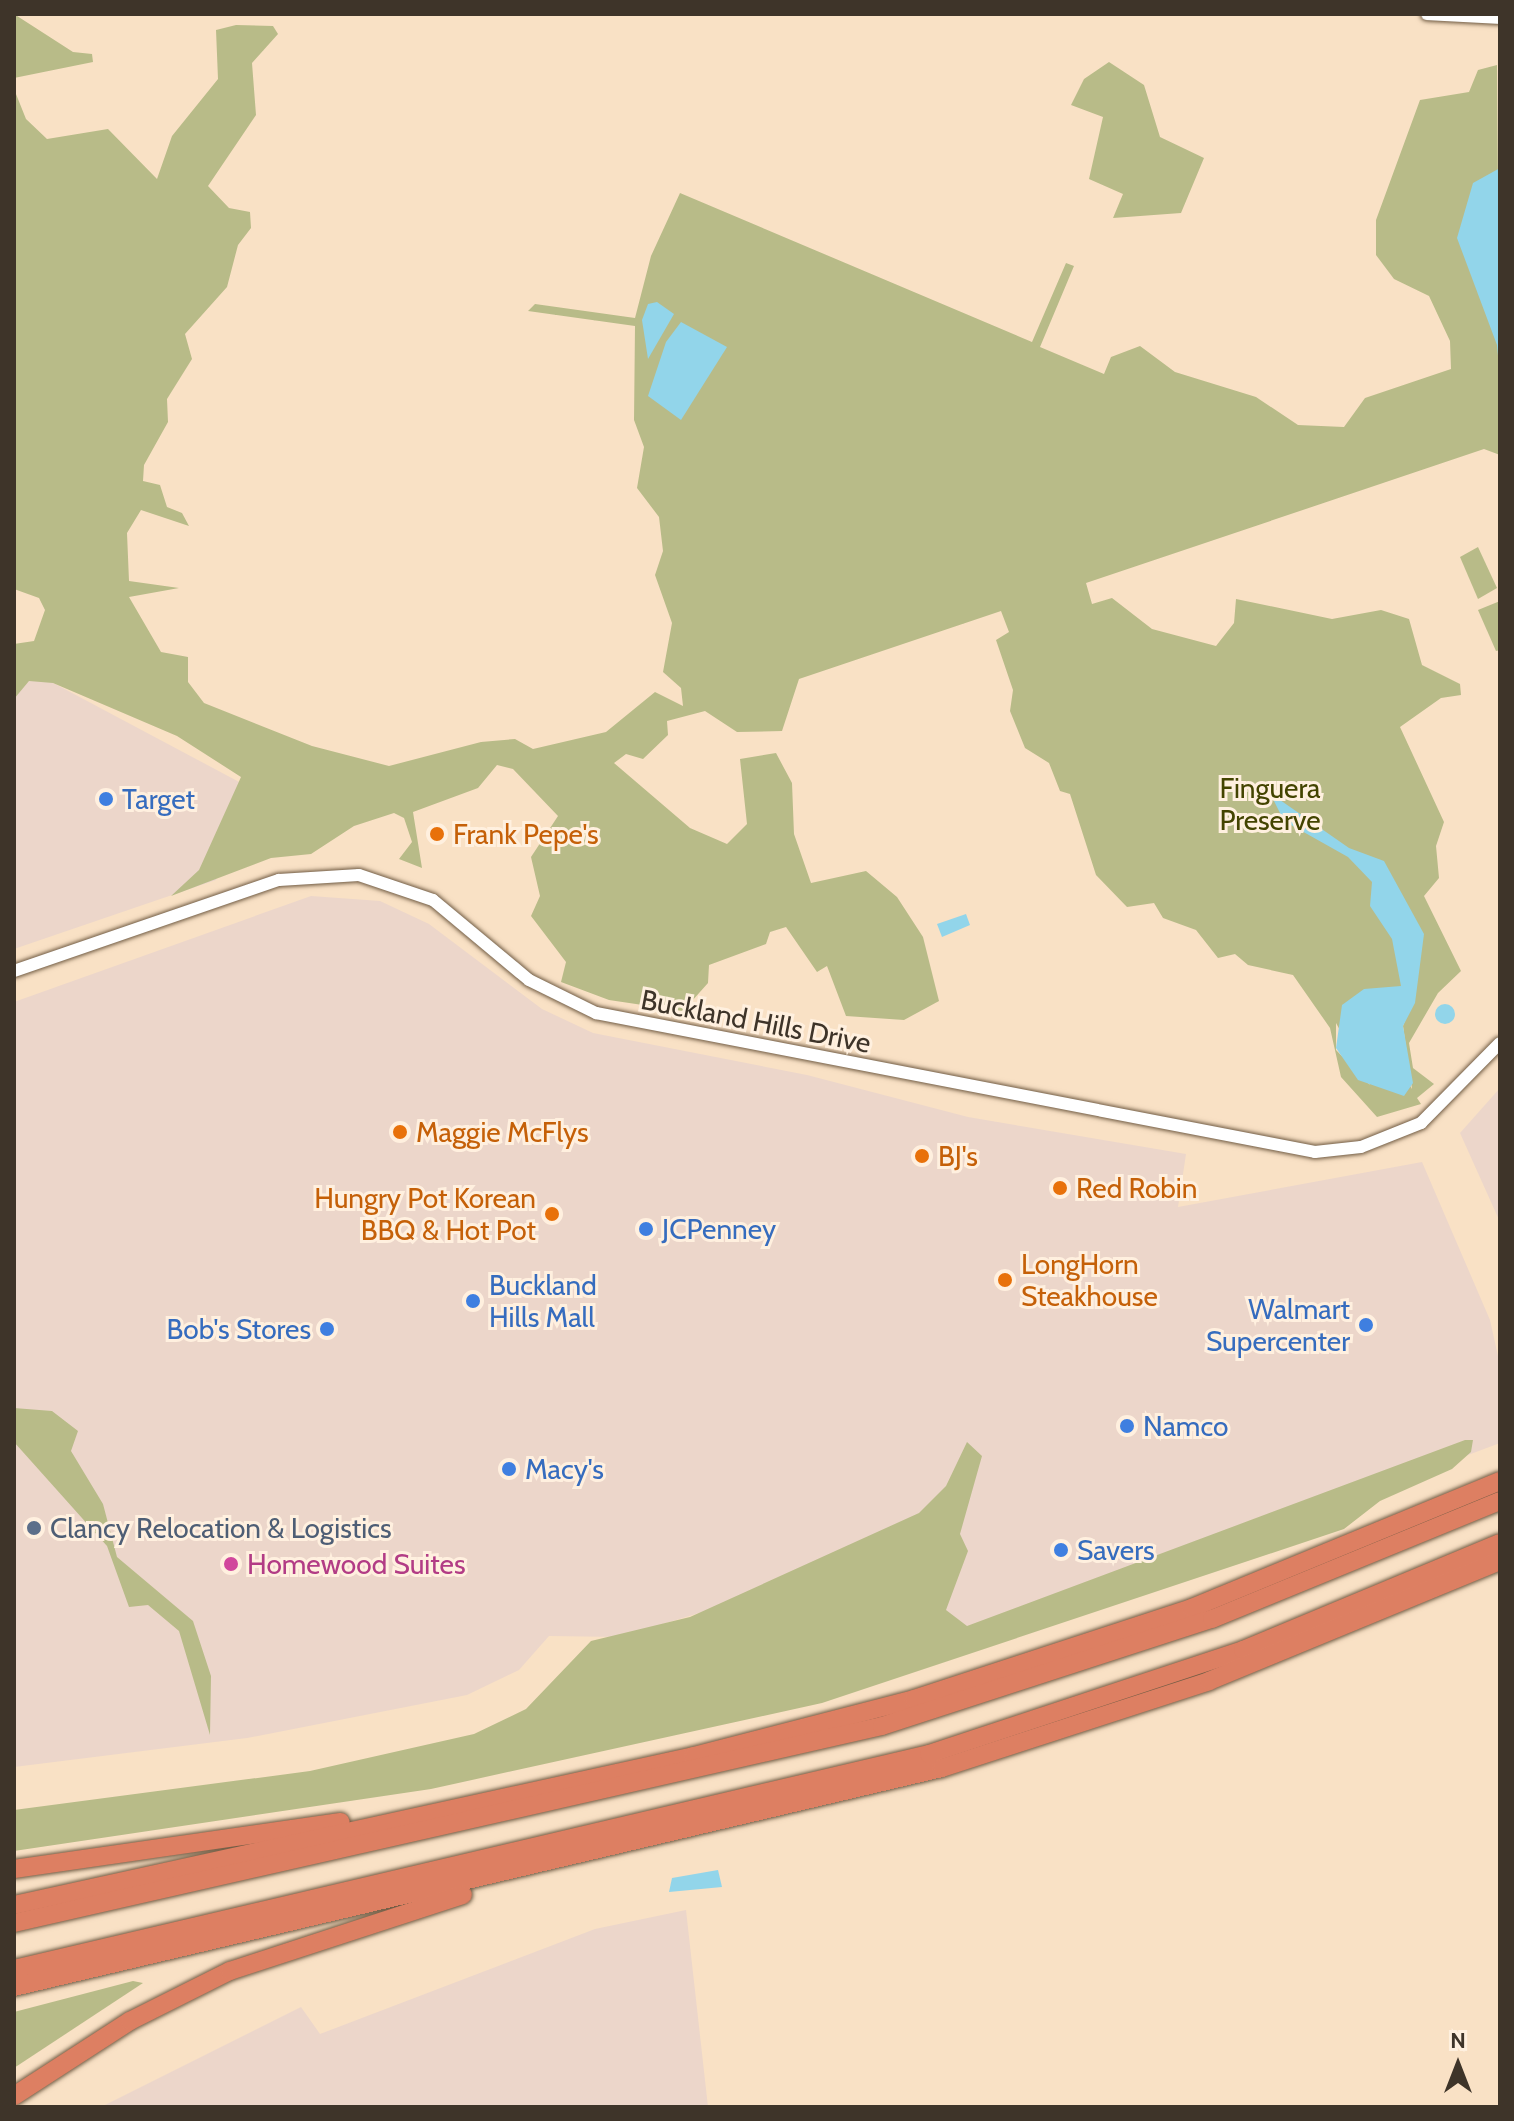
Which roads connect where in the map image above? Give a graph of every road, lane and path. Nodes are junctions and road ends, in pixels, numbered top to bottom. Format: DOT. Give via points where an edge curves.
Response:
graph roads {
  1 [pos="1427,14"];
  2 [pos="1500,18"];
  3 [pos="14,971"];
  4 [pos="1500,1043"];
  5 [pos="1500,1481"];
  6 [pos="1500,1501"];
  7 [pos="1500,1543"];
  8 [pos="1500,1561"];
  9 [pos="459,1808"];
  10 [pos="564,1861"];
  11 [pos="14,1869"];
  12 [pos="14,1905"];
  13 [pos="14,1923"];
  14 [pos="14,1969"];
  15 [pos="14,1987"];
  16 [pos="14,2096"];
  1 -- 2 [label="street"];
  3 -- 4 [label="street, Buckland Hills Drive" via="279,880 359,875 433,900 529,980 596,1013 1315,1152 1361,1147 1421,1123"];
  5 -- 9 [label="highway" via="1245,1589 1020,1667 751,1743"];
  6 -- 13 [label="highway" via="1212,1619 871,1730"];
  7 -- 14 [label="highway" via="1243,1650 929,1754"];
  8 -- 10 [label="highway" via="1293,1649 1068,1729 836,1797"];
  9 -- 11 [label="highway" via="405,1810"];
  9 -- 12 [label="highway"];
  10 -- 15 [label="highway"];
  10 -- 16 [label="highway" via="230,1971 130,2021"];
}
